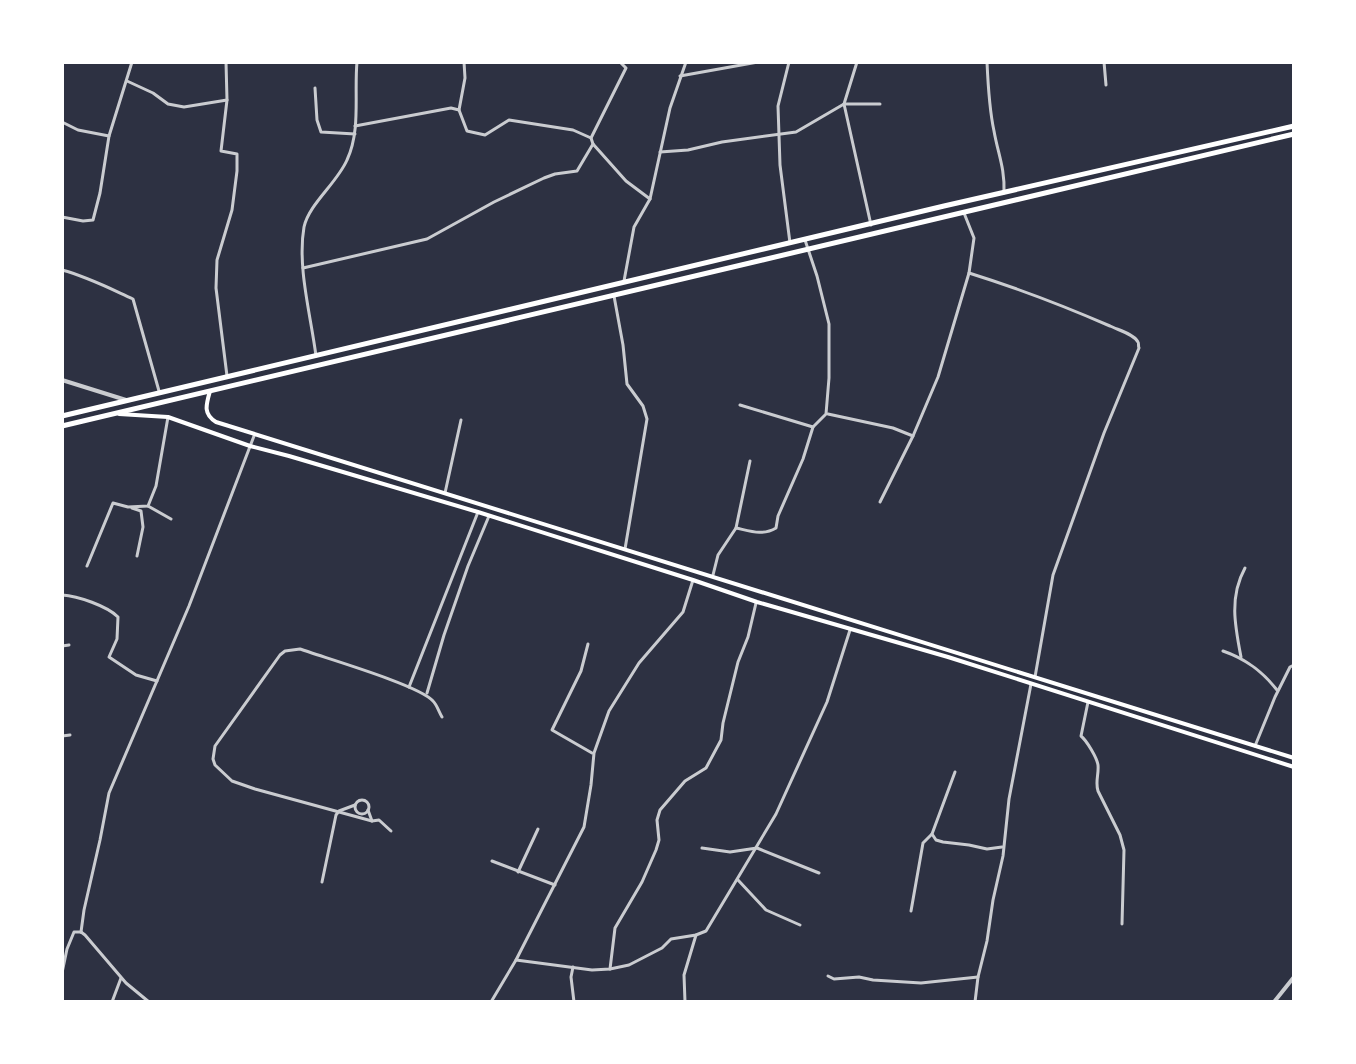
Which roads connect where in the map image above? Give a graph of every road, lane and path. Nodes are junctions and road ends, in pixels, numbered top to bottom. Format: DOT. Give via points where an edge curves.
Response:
graph roads {
  1 [pos="132,62"];
  2 [pos="226,62"];
  3 [pos="357,62"];
  4 [pos="464,62"];
  5 [pos="620,62"];
  6 [pos="686,62"];
  7 [pos="758,62"];
  8 [pos="789,62"];
  9 [pos="857,62"];
  10 [pos="987,62"];
  11 [pos="1104,62"];
  12 [pos="680,76"];
  13 [pos="127,81"];
  14 [pos="1106,85"];
  15 [pos="315,88"];
  16 [pos="227,100"];
  17 [pos="844,104"];
  18 [pos="880,104"];
  19 [pos="459,110"];
  20 [pos="62,122"];
  21 [pos="355,126"];
  22 [pos="1294,126"];
  23 [pos="355,134"];
  24 [pos="780,134"];
  25 [pos="1294,134"];
  26 [pos="109,136"];
  27 [pos="591,138"];
  28 [pos="593,144"];
  29 [pos="660,152"];
  30 [pos="1004,193"];
  31 [pos="650,199"];
  32 [pos="964,213"];
  33 [pos="62,217"];
  34 [pos="871,225"];
  35 [pos="805,240"];
  36 [pos="790,243"];
  37 [pos="808,251"];
  38 [pos="303,268"];
  39 [pos="62,270"];
  40 [pos="969,273"];
  41 [pos="624,281"];
  42 [pos="614,296"];
  43 [pos="316,356"];
  44 [pos="227,376"];
  45 [pos="62,380"];
  46 [pos="210,391"];
  47 [pos="160,393"];
  48 [pos="129,401"];
  49 [pos="740,405"];
  50 [pos="117,414"];
  51 [pos="826,414"];
  52 [pos="62,416"];
  53 [pos="168,417"];
  54 [pos="461,420"];
  55 [pos="62,426"];
  56 [pos="813,427"];
  57 [pos="255,434"];
  58 [pos="913,436"];
  59 [pos="250,446"];
  60 [pos="750,461"];
  61 [pos="445,493"];
  62 [pos="880,502"];
  63 [pos="148,506"];
  64 [pos="128,507"];
  65 [pos="478,512"];
  66 [pos="489,516"];
  67 [pos="171,519"];
  68 [pos="736,528"];
  69 [pos="625,549"];
  70 [pos="137,556"];
  71 [pos="87,566"];
  72 [pos="1245,568"];
  73 [pos="713,575"];
  74 [pos="693,580"];
  75 [pos="62,595"];
  76 [pos="757,602"];
  77 [pos="850,630"];
  78 [pos="588,644"];
  79 [pos="69,645"];
  80 [pos="62,646"];
  81 [pos="1223,651"];
  82 [pos="1241,657"];
  83 [pos="1294,665"];
  84 [pos="1035,677"];
  85 [pos="157,681"];
  86 [pos="1031,684"];
  87 [pos="409,687"];
  88 [pos="1278,691"];
  89 [pos="426,695"];
  90 [pos="1088,702"];
  91 [pos="442,717"];
  92 [pos="70,735"];
  93 [pos="62,736"];
  94 [pos="1255,746"];
  95 [pos="594,753"];
  96 [pos="1294,758"];
  97 [pos="1294,767"];
  98 [pos="955,772"];
  99 [pos="355,805"];
  100 [pos="368,810"];
  101 [pos="339,811"];
  102 [pos="372,821"];
  103 [pos="538,829"];
  104 [pos="391,831"];
  105 [pos="932,834"];
  106 [pos="1004,846"];
  107 [pos="702,848"];
  108 [pos="757,848"];
  109 [pos="492,861"];
  110 [pos="518,872"];
  111 [pos="819,873"];
  112 [pos="738,880"];
  113 [pos="322,882"];
  114 [pos="555,885"];
  115 [pos="911,911"];
  116 [pos="1122,924"];
  117 [pos="800,925"];
  118 [pos="81,932"];
  119 [pos="696,935"];
  120 [pos="65,950"];
  121 [pos="516,960"];
  122 [pos="573,967"];
  123 [pos="610,969"];
  124 [pos="62,973"];
  125 [pos="828,976"];
  126 [pos="978,977"];
  127 [pos="1294,977"];
  128 [pos="121,978"];
  129 [pos="112,1002"];
  130 [pos="149,1002"];
  131 [pos="491,1002"];
  132 [pos="574,1002"];
  133 [pos="685,1002"];
  134 [pos="975,1002"];
  135 [pos="1274,1002"];
  1 -- 13 [label="street"];
  2 -- 16 [label="street"];
  3 -- 21 [label="street"];
  4 -- 19 [label="street"];
  5 -- 27 [label="street" via="626,68"];
  6 -- 12 [label="street"];
  7 -- 12 [label="street"];
  8 -- 24 [label="street" via="778,106"];
  9 -- 17 [label="street"];
  10 -- 30 [label="street"];
  11 -- 14 [label="street"];
  12 -- 29 [label="street"];
  13 -- 16 [label="street" via="168,104 184,107"];
  13 -- 26 [label="street"];
  15 -- 23 [label="street" via="321,132"];
  16 -- 44 [label="street" via="221,151 237,154 237,171 216,288"];
  17 -- 18 [label="street"];
  17 -- 24 [label="street" via="796,132"];
  17 -- 34 [label="street"];
  19 -- 21 [label="street"];
  19 -- 27 [label="street" via="467,131 485,135 509,120"];
  20 -- 26 [label="street"];
  21 -- 23 [label="street"];
  22 -- 30 [label="highway"];
  23 -- 38 [label="street" via="347,160 304,227"];
  24 -- 29 [label="street"];
  24 -- 36 [label="street"];
  25 -- 32 [label="highway"];
  26 -- 33 [label="street" via="93,220"];
  27 -- 28 [label="street"];
  28 -- 31 [label="street"];
  28 -- 38 [label="street" via="577,171 544,178 427,239"];
  29 -- 31 [label="street"];
  30 -- 34 [label="highway"];
  31 -- 41 [label="street" via="634,227"];
  32 -- 37 [label="highway"];
  32 -- 40 [label="street" via="974,238"];
  34 -- 35 [label="highway"];
  35 -- 36 [label="highway"];
  35 -- 37 [label="street"];
  36 -- 41 [label="highway"];
  37 -- 42 [label="highway"];
  37 -- 51 [label="street" via="829,324"];
  38 -- 43 [label="street"];
  39 -- 47 [label="street" via="133,299"];
  40 -- 58 [label="street" via="938,377"];
  40 -- 84 [label="street" via="1075,311 1139,343 1053,575"];
  41 -- 43 [label="highway"];
  42 -- 46 [label="highway"];
  42 -- 69 [label="street" via="627,384 647,419"];
  43 -- 44 [label="highway"];
  44 -- 47 [label="highway"];
  45 -- 48 [label="street"];
  46 -- 50 [label="highway"];
  46 -- 57 [label="main road" via="208,416"];
  47 -- 48 [label="highway"];
  48 -- 52 [label="highway"];
  49 -- 56 [label="street"];
  50 -- 53 [label="main road"];
  50 -- 55 [label="highway"];
  51 -- 56 [label="street"];
  51 -- 58 [label="street"];
  53 -- 59 [label="main road"];
  53 -- 63 [label="street"];
  54 -- 61 [label="street"];
  56 -- 68 [label="street" via="776,528 768,533"];
  57 -- 59 [label="street"];
  57 -- 61 [label="main road"];
  58 -- 62 [label="street"];
  59 -- 65 [label="main road"];
  59 -- 85 [label="street"];
  60 -- 68 [label="street"];
  61 -- 69 [label="main road"];
  63 -- 64 [label="street"];
  63 -- 67 [label="street"];
  64 -- 70 [label="street" via="141,511"];
  64 -- 71 [label="street" via="113,503"];
  65 -- 66 [label="main road"];
  65 -- 87 [label="street"];
  66 -- 74 [label="main road"];
  66 -- 89 [label="street"];
  68 -- 73 [label="street" via="718,555"];
  69 -- 73 [label="main road"];
  72 -- 82 [label="street" via="1234,603"];
  73 -- 84 [label="main road"];
  74 -- 76 [label="main road"];
  74 -- 95 [label="street" via="683,612 639,663 609,711"];
  75 -- 85 [label="street" via="113,612 118,617 117,639 109,657 136,675"];
  76 -- 77 [label="main road"];
  76 -- 123 [label="street" via="721,740 706,768 685,781 660,810 656,850 615,928"];
  77 -- 86 [label="main road"];
  77 -- 108 [label="street" via="827,702"];
  78 -- 95 [label="street" via="552,730"];
  79 -- 80 [label="street"];
  81 -- 82 [label="street"];
  82 -- 88 [label="street"];
  83 -- 88 [label="street"];
  84 -- 94 [label="main road"];
  85 -- 118 [label="street" via="109,793"];
  86 -- 90 [label="main road"];
  86 -- 106 [label="street"];
  87 -- 89 [label="street"];
  87 -- 101 [label="street" via="300,649 285,651 215,746 215,765 232,781"];
  88 -- 94 [label="street"];
  89 -- 91 [label="street"];
  90 -- 97 [label="main road"];
  90 -- 116 [label="street" via="1081,736 1097,761 1098,791 1124,850"];
  92 -- 93 [label="street"];
  94 -- 96 [label="main road"];
  95 -- 114 [label="street" via="584,827"];
  98 -- 105 [label="street"];
  99 -- 100 [label="street" via="360,813"];
  99 -- 100 [label="street" via="364,800"];
  99 -- 101 [label="street"];
  100 -- 102 [label="street"];
  101 -- 102 [label="street"];
  101 -- 113 [label="street"];
  102 -- 104 [label="street" via="379,820"];
  103 -- 110 [label="street"];
  105 -- 106 [label="street" via="943,842 987,849"];
  105 -- 115 [label="street" via="923,843"];
  106 -- 126 [label="street"];
  107 -- 108 [label="street"];
  108 -- 111 [label="street"];
  108 -- 112 [label="street"];
  109 -- 110 [label="street"];
  110 -- 114 [label="street"];
  112 -- 117 [label="street" via="766,910"];
  112 -- 119 [label="street" via="706,931"];
  114 -- 121 [label="street"];
  118 -- 120 [label="street" via="74,932"];
  118 -- 128 [label="street"];
  119 -- 123 [label="street" via="671,939 629,965"];
  119 -- 133 [label="street" via="684,975"];
  120 -- 124 [label="street"];
  121 -- 122 [label="street"];
  121 -- 131 [label="street"];
  122 -- 123 [label="street"];
  122 -- 132 [label="street"];
  125 -- 126 [label="street" via="921,983"];
  126 -- 134 [label="street"];
  127 -- 135 [label="street"];
  128 -- 129 [label="street"];
  128 -- 130 [label="street"];
}
